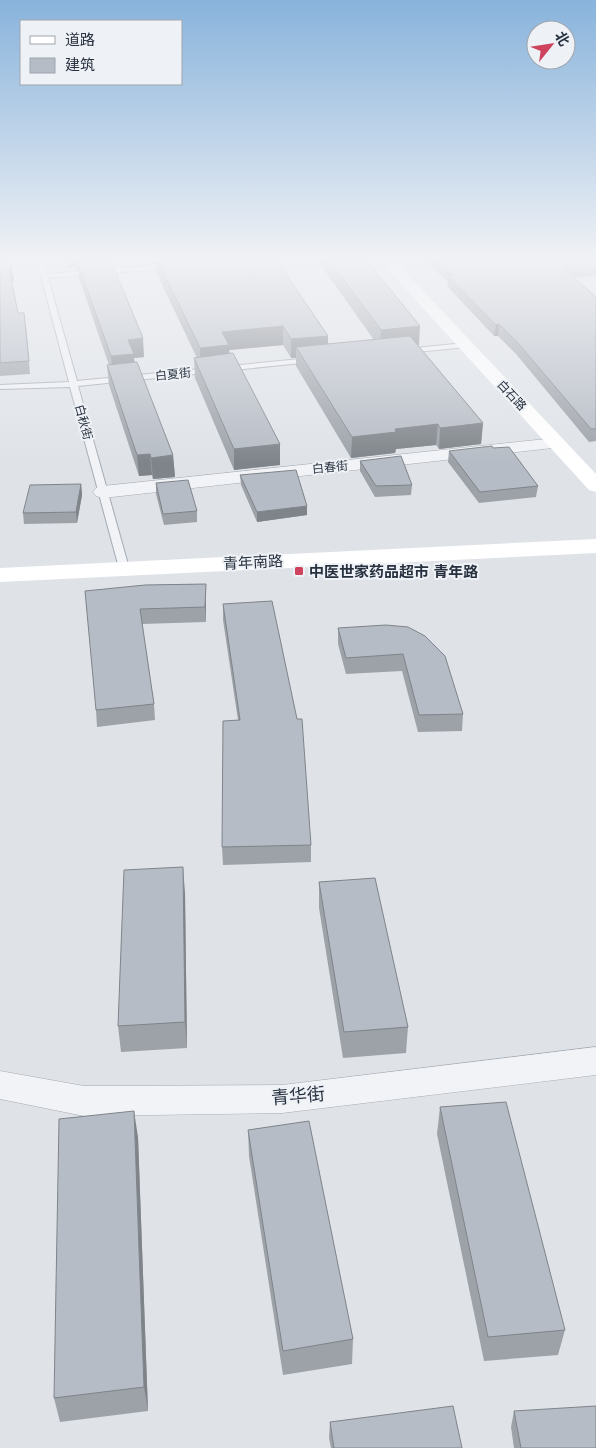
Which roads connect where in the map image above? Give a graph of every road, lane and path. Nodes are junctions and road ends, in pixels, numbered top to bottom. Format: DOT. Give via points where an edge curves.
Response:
graph roads {
  1 [pos="59,329"];
  2 [pos="450,329"];
  3 [pos="465,345"];
  4 [pos="397,352"];
  5 [pos="318,360"];
  6 [pos="74,384"];
  7 [pos="0,387"];
  8 [pos="556,443"];
  9 [pos="596,486"];
  10 [pos="103,492"];
  11 [pos="596,533"];
  12 [pos="596,546"];
  13 [pos="122,561"];
  14 [pos="0,572"];
  15 [pos="596,1061"];
  16 [pos="0,1084"];
  1 -- 6 [label="lane, 白秋街"];
  2 -- 3 [label="main road, 白石路"];
  3 -- 4 [label="lane"];
  3 -- 8 [label="main road, 白石路"];
  5 -- 6 [label="lane, 白夏街"];
  6 -- 7 [label="lane, 白夏街"];
  6 -- 10 [label="lane, 白秋街"];
  8 -- 9 [label="main road, 白石路"];
  8 -- 10 [label="street, 白春街"];
  10 -- 13 [label="lane, 白秋街"];
  11 -- 13 [label="main road, 青年南路"];
  12 -- 13 [label="main road, 青年南路"];
  13 -- 14 [label="main road, 青年南路"];
  15 -- 16 [label="street, 青华街" via="282,1099 84,1102"];
}
